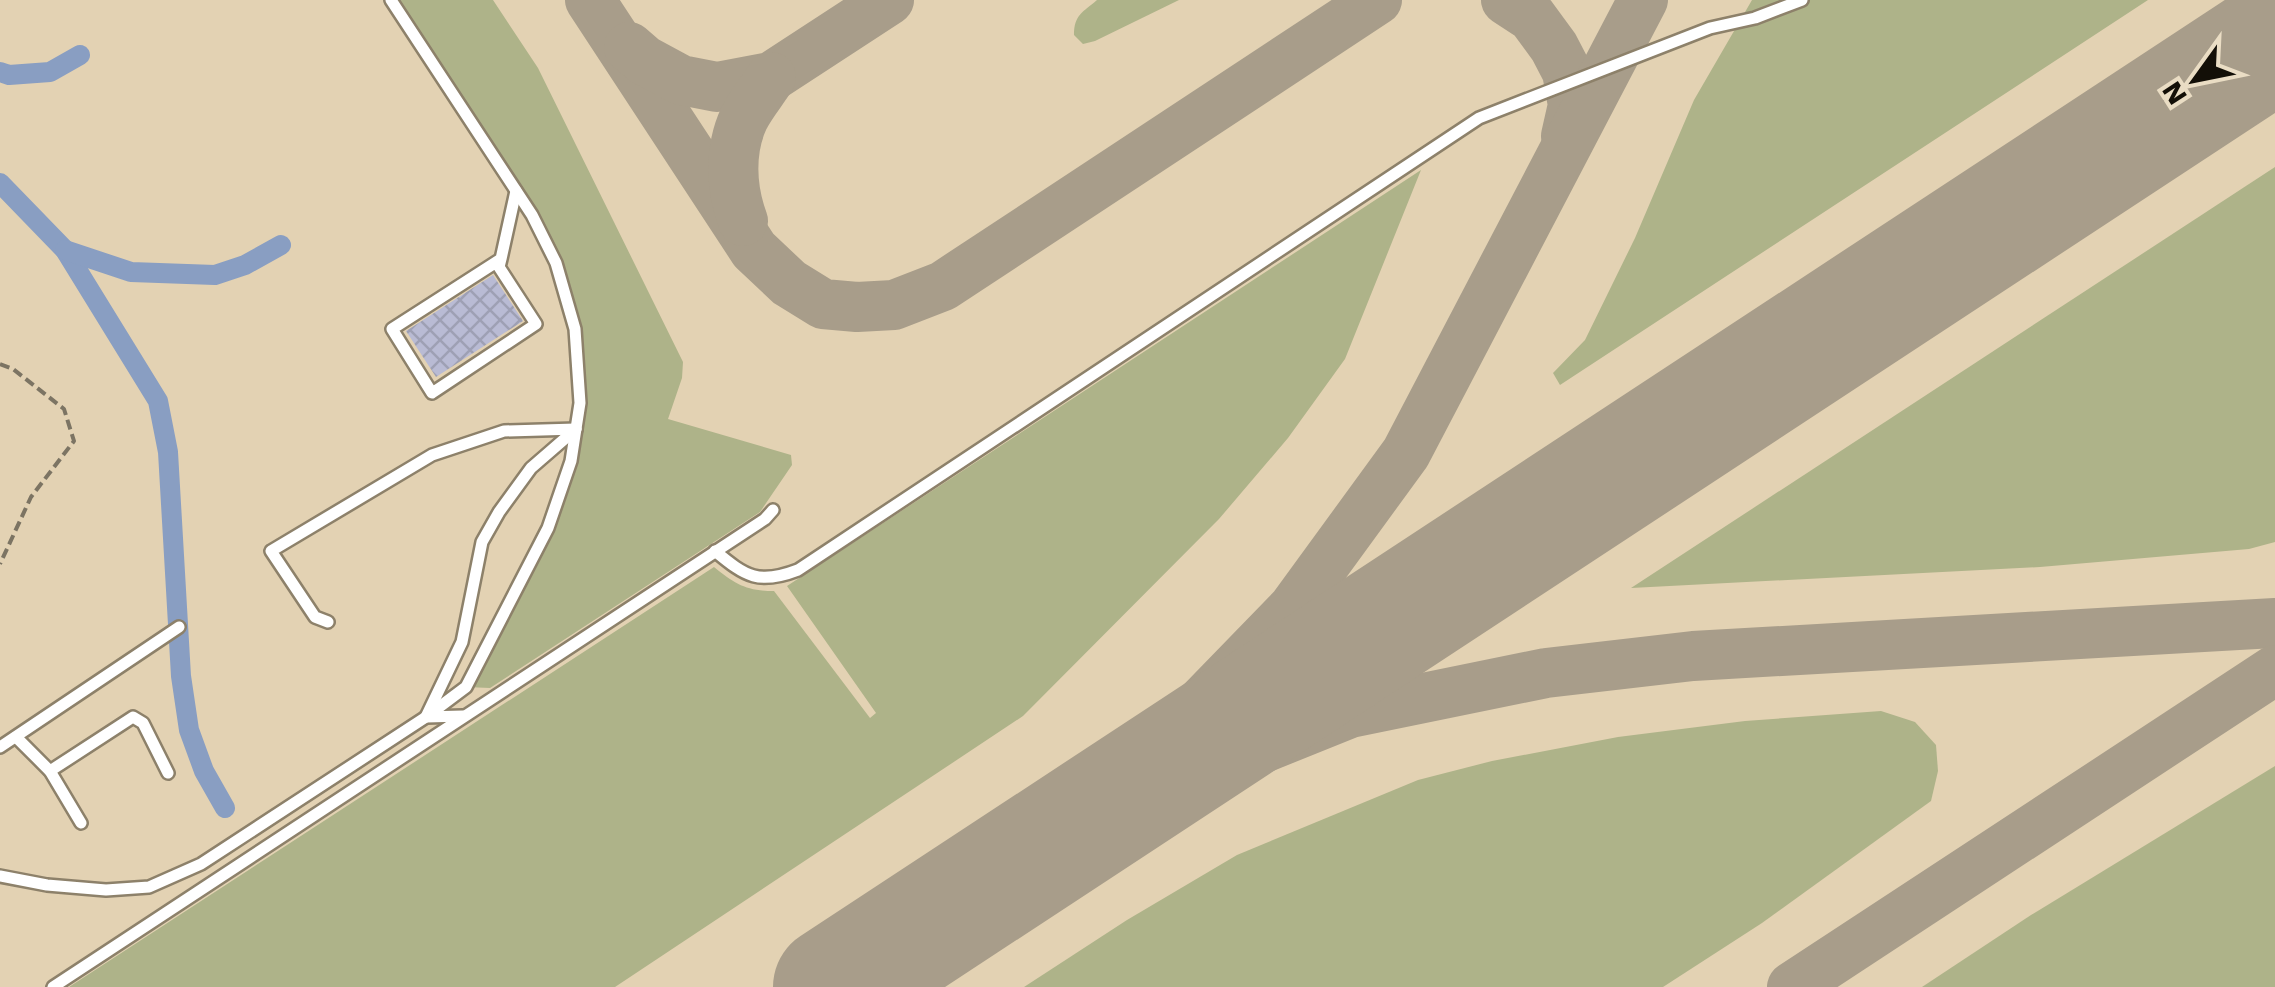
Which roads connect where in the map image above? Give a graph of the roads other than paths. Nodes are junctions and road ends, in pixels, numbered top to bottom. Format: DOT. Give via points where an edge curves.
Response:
graph roads {
  1 [pos="1802,0"];
  2 [pos="395,1"];
  3 [pos="516,191"];
  4 [pos="501,259"];
  5 [pos="576,429"];
  6 [pos="774,510"];
  7 [pos="716,552"];
  8 [pos="328,622"];
  9 [pos="179,627"];
  10 [pos="466,716"];
  11 [pos="426,717"];
  12 [pos="16,737"];
  13 [pos="0,748"];
  14 [pos="50,771"];
  15 [pos="168,773"];
  16 [pos="81,822"];
  17 [pos="0,876"];
  18 [pos="53,987"];
  1 -- 7 [label="lane" via="1710,28 1479,118 798,570 761,579 742,574"];
  2 -- 3 [label="lane"];
  3 -- 4 [label="lane"];
  3 -- 5 [label="lane" via="556,263 575,329"];
  4 -- 4 [label="lane" via="499,267 536,324 432,393 392,329"];
  5 -- 8 [label="lane" via="504,430 432,455 270,551 316,617"];
  5 -- 11 [label="lane" via="548,528 466,687"];
  5 -- 11 [label="lane" via="532,468 482,542 462,642"];
  6 -- 7 [label="lane"];
  7 -- 10 [label="lane"];
  9 -- 12 [label="lane"];
  10 -- 11 [label="lane"];
  10 -- 18 [label="lane"];
  11 -- 17 [label="lane" via="201,864 148,886 106,890"];
  12 -- 13 [label="lane"];
  12 -- 14 [label="lane"];
  14 -- 15 [label="lane" via="132,717 143,723"];
  14 -- 16 [label="lane"];
}
